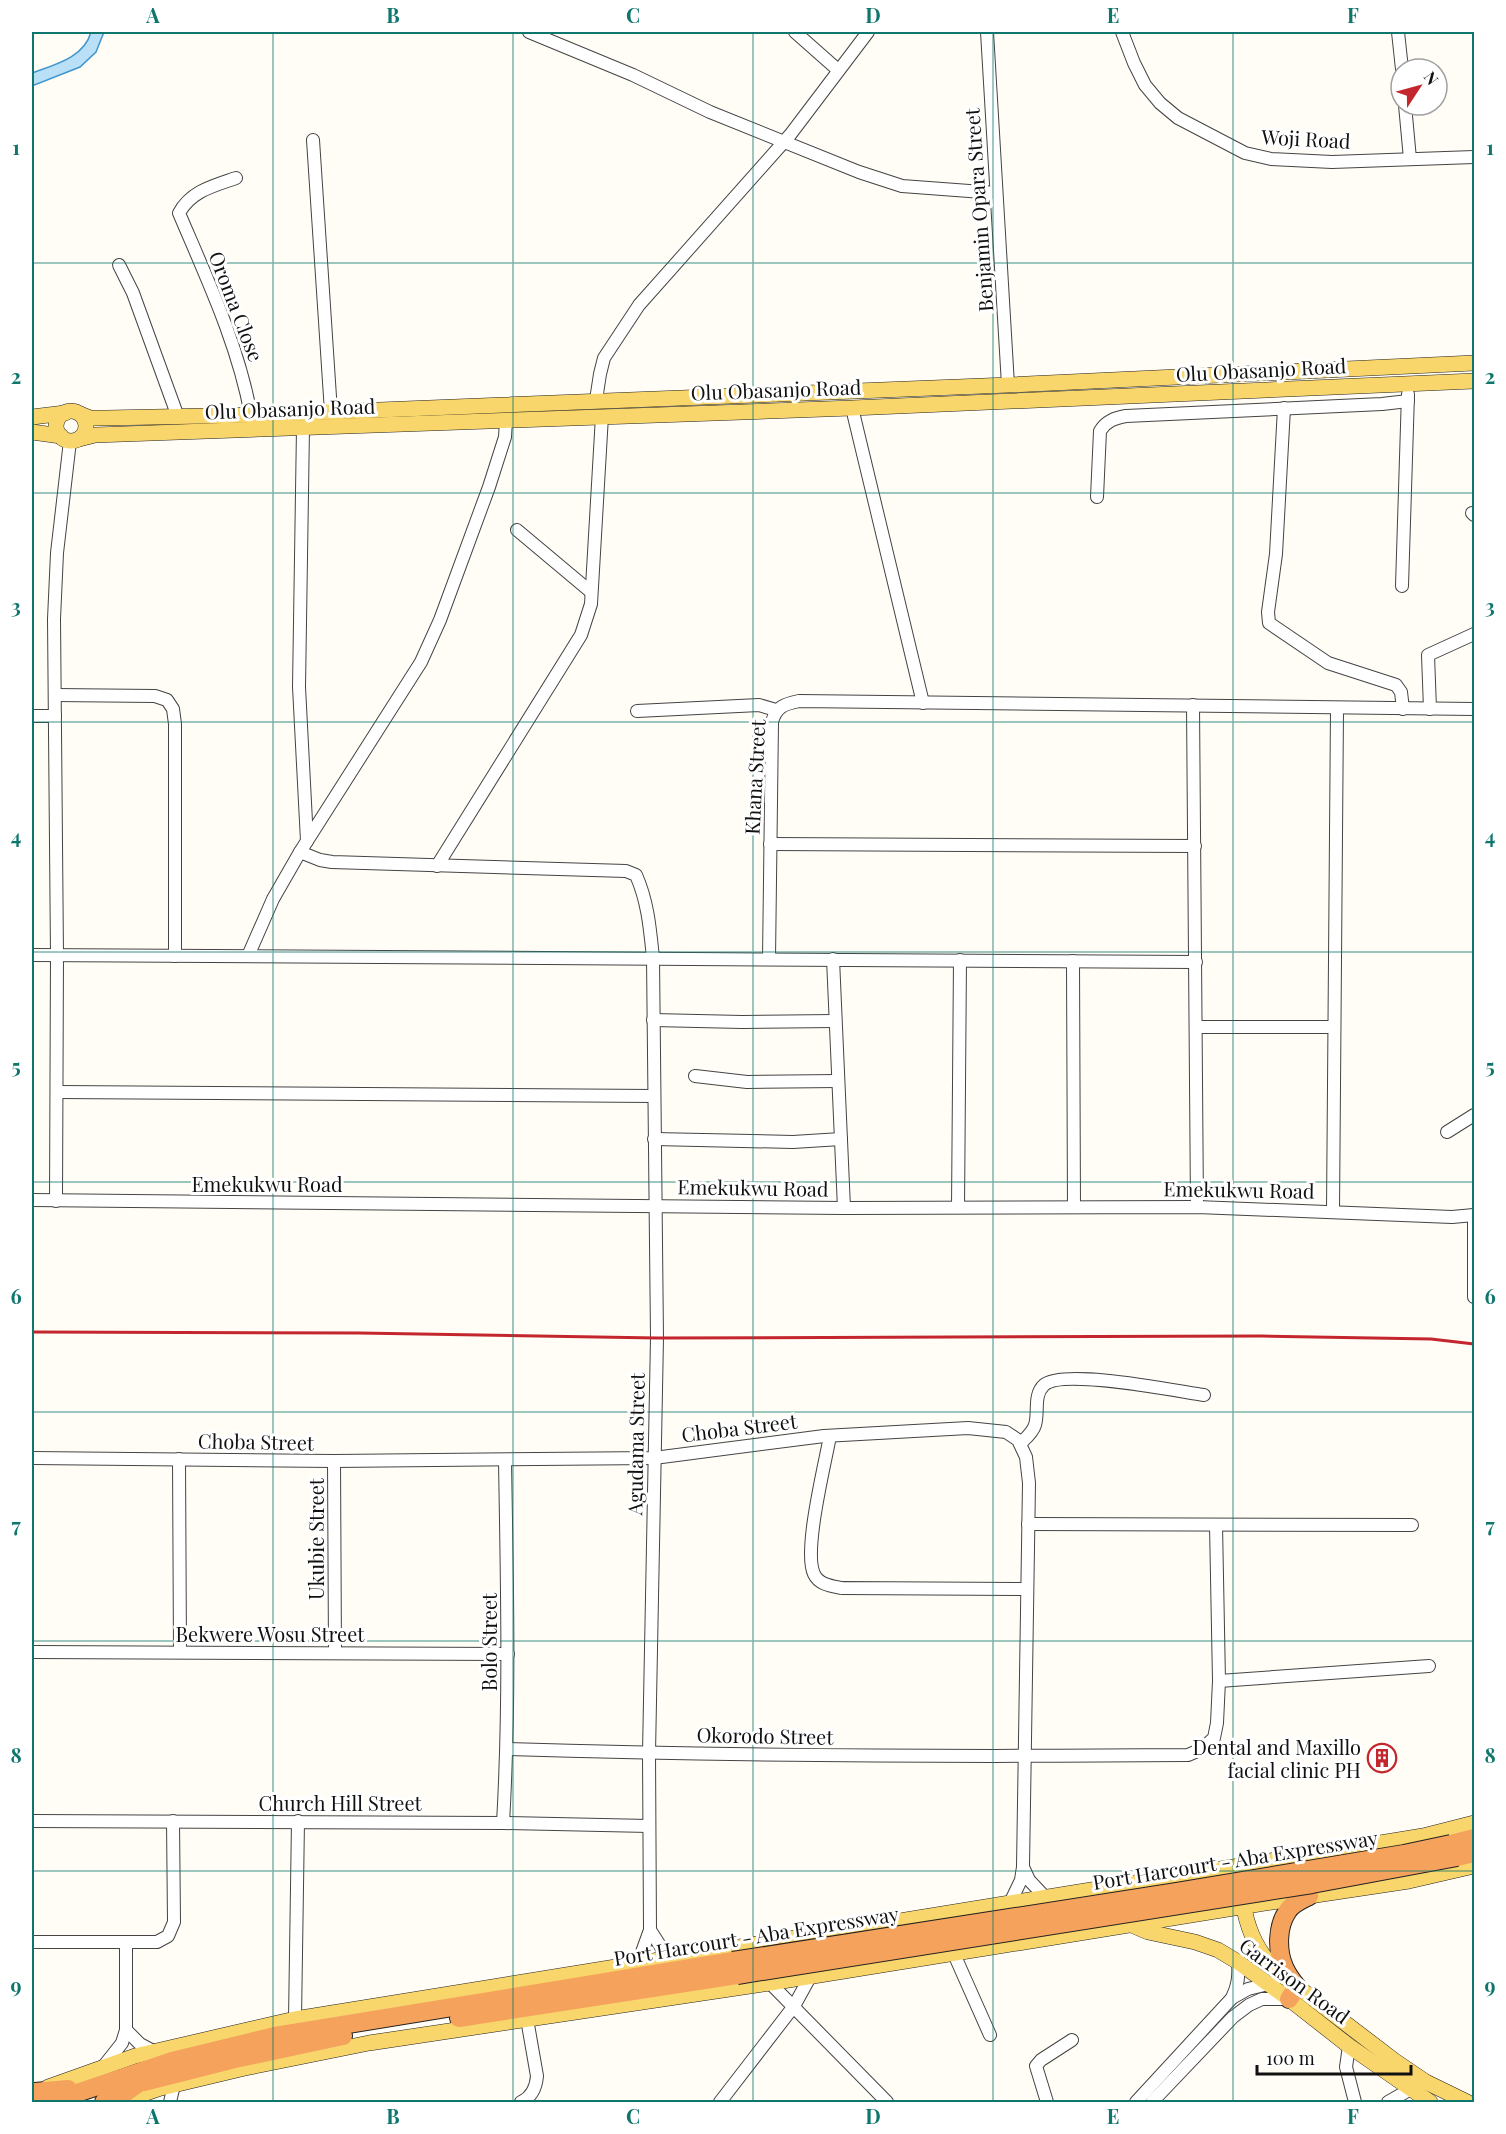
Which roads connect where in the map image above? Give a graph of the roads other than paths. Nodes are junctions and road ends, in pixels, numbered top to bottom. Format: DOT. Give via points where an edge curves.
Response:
graph roads {
  1 [pos="795,32"];
  2 [pos="868,32"];
  3 [pos="987,32"];
  4 [pos="1122,32"];
  5 [pos="1398,32"];
  6 [pos="537,33"];
  7 [pos="1401,57"];
  8 [pos="838,70"];
  9 [pos="1406,117"];
  10 [pos="313,140"];
  11 [pos="783,143"];
  12 [pos="1474,157"];
  13 [pos="1410,159"];
  14 [pos="236,178"];
  15 [pos="996,193"];
  16 [pos="119,265"];
  17 [pos="1474,363"];
  18 [pos="1474,381"];
  19 [pos="1409,384"];
  20 [pos="1008,385"];
  21 [pos="596,400"];
  22 [pos="1408,401"];
  23 [pos="852,408"];
  24 [pos="1284,408"];
  25 [pos="331,412"];
  26 [pos="72,414"];
  27 [pos="251,415"];
  28 [pos="602,416"];
  29 [pos="32,417"];
  30 [pos="178,417"];
  31 [pos="506,420"];
  32 [pos="303,428"];
  33 [pos="32,432"];
  34 [pos="70,439"];
  35 [pos="1097,497"];
  36 [pos="517,530"];
  37 [pos="1402,586"];
  38 [pos="591,592"];
  39 [pos="1474,634"];
  40 [pos="55,695"];
  41 [pos="922,702"];
  42 [pos="1194,705"];
  43 [pos="1337,709"];
  44 [pos="1403,709"];
  45 [pos="1430,709"];
  46 [pos="1474,709"];
  47 [pos="776,710"];
  48 [pos="638,711"];
  49 [pos="32,716"];
  50 [pos="55,716"];
  51 [pos="307,841"];
  52 [pos="770,844"];
  53 [pos="1195,846"];
  54 [pos="300,852"];
  55 [pos="437,866"];
  56 [pos="32,955"];
  57 [pos="57,955"];
  58 [pos="175,956"];
  59 [pos="248,956"];
  60 [pos="653,958"];
  61 [pos="769,959"];
  62 [pos="833,959"];
  63 [pos="960,960"];
  64 [pos="1073,961"];
  65 [pos="1196,962"];
  66 [pos="653,1020"];
  67 [pos="835,1021"];
  68 [pos="1196,1027"];
  69 [pos="1334,1027"];
  70 [pos="695,1076"];
  71 [pos="838,1081"];
  72 [pos="57,1092"];
  73 [pos="654,1096"];
  74 [pos="1474,1115"];
  75 [pos="1447,1132"];
  76 [pos="654,1139"];
  77 [pos="841,1139"];
  78 [pos="32,1200"];
  79 [pos="56,1201"];
  80 [pos="654,1205"];
  81 [pos="958,1207"];
  82 [pos="1074,1207"];
  83 [pos="1197,1207"];
  84 [pos="844,1208"];
  85 [pos="1333,1211"];
  86 [pos="1474,1215"];
  87 [pos="1474,1297"];
  88 [pos="1204,1395"];
  89 [pos="830,1436"];
  90 [pos="1021,1443"];
  91 [pos="32,1458"];
  92 [pos="654,1458"];
  93 [pos="179,1460"];
  94 [pos="334,1461"];
  95 [pos="505,1461"];
  96 [pos="1028,1524"];
  97 [pos="1412,1524"];
  98 [pos="1216,1526"];
  99 [pos="1027,1589"];
  100 [pos="32,1652"];
  101 [pos="180,1652"];
  102 [pos="335,1653"];
  103 [pos="508,1654"];
  104 [pos="1429,1666"];
  105 [pos="1219,1682"];
  106 [pos="507,1749"];
  107 [pos="648,1753"];
  108 [pos="1023,1757"];
  109 [pos="32,1821"];
  110 [pos="173,1821"];
  111 [pos="298,1821"];
  112 [pos="1474,1822"];
  113 [pos="503,1823"];
  114 [pos="649,1826"];
  115 [pos="1474,1838"];
  116 [pos="1461,1852"];
  117 [pos="1474,1866"];
  118 [pos="1023,1867"];
  119 [pos="1235,1867"];
  120 [pos="1125,1883"];
  121 [pos="1309,1896"];
  122 [pos="1045,1897"];
  123 [pos="1010,1903"];
  124 [pos="1243,1908"];
  125 [pos="1133,1925"];
  126 [pos="650,1930"];
  127 [pos="32,1942"];
  128 [pos="126,1942"];
  129 [pos="954,1954"];
  130 [pos="668,1958"];
  131 [pos="1238,1962"];
  132 [pos="638,1963"];
  133 [pos="735,1968"];
  134 [pos="810,1977"];
  135 [pos="770,1983"];
  136 [pos="1268,1983"];
  137 [pos="1293,1993"];
  138 [pos="1232,1998"];
  139 [pos="794,2006"];
  140 [pos="295,2019"];
  141 [pos="527,2019"];
  142 [pos="126,2030"];
  143 [pos="990,2035"];
  144 [pos="1072,2040"];
  145 [pos="1349,2046"];
  146 [pos="153,2051"];
  147 [pos="103,2075"];
  148 [pos="174,2085"];
  149 [pos="1409,2090"];
  150 [pos="143,2094"];
  151 [pos="39,2096"];
  152 [pos="86,2103"];
  153 [pos="104,2103"];
  154 [pos="120,2103"];
  155 [pos="171,2103"];
  156 [pos="521,2103"];
  157 [pos="720,2103"];
  158 [pos="887,2103"];
  159 [pos="1047,2103"];
  160 [pos="1136,2103"];
  161 [pos="1152,2103"];
  162 [pos="1355,2103"];
  163 [pos="1388,2103"];
  164 [pos="1430,2103"];
  165 [pos="1467,2103"];
  1 -- 8 [label="street"];
  2 -- 8 [label="street"];
  3 -- 15 [label="street, Benjamin Opara Street"];
  4 -- 13 [label="street, Woji Road" via="1145,85 1160,103 1178,118 1245,153 1271,159 1332,162"];
  5 -- 7 [label="street"];
  6 -- 11 [label="street"];
  8 -- 11 [label="street"];
  9 -- 13 [label="street"];
  10 -- 25 [label="street"];
  11 -- 15 [label="street" via="902,186"];
  11 -- 21 [label="street" via="634,312 604,358"];
  12 -- 13 [label="street, Woji Road"];
  14 -- 27 [label="street, Oroma Close" via="201,190 179,213 235,351"];
  15 -- 20 [label="street, Benjamin Opara Street"];
  16 -- 30 [label="street"];
  17 -- 20 [label="main road, Olu Obasanjo Road"];
  18 -- 19 [label="main road, Olu Obasanjo Road"];
  19 -- 22 [label="street"];
  19 -- 23 [label="main road, Olu Obasanjo Road"];
  20 -- 21 [label="main road, Olu Obasanjo Road"];
  21 -- 25 [label="main road, Olu Obasanjo Road"];
  22 -- 24 [label="street"];
  22 -- 37 [label="street"];
  23 -- 28 [label="main road, Olu Obasanjo Road"];
  23 -- 41 [label="street"];
  24 -- 35 [label="street" via="1116,418 1100,431"];
  24 -- 44 [label="street" via="1269,623 1328,663 1396,686 1401,692"];
  25 -- 27 [label="main road, Olu Obasanjo Road"];
  26 -- 29 [label="main road, Olu Obasanjo Road"];
  26 -- 30 [label="main road, Olu Obasanjo Road" via="90,418"];
  26 -- 34 [label="main road" via="57,424"];
  26 -- 34 [label="main road" via="83,418 86,427 85,432"];
  27 -- 30 [label="main road, Olu Obasanjo Road"];
  28 -- 31 [label="main road, Olu Obasanjo Road"];
  28 -- 38 [label="street"];
  31 -- 32 [label="main road, Olu Obasanjo Road"];
  31 -- 51 [label="street" via="505,437 489,487 421,662"];
  32 -- 34 [label="main road, Olu Obasanjo Road"];
  32 -- 51 [label="street" via="299,687"];
  33 -- 34 [label="main road, Olu Obasanjo Road"];
  34 -- 40 [label="street" via="57,553"];
  36 -- 38 [label="street"];
  38 -- 55 [label="street" via="581,635"];
  39 -- 45 [label="street" via="1428,655"];
  40 -- 50 [label="street"];
  40 -- 58 [label="street" via="155,696 167,700 173,709"];
  41 -- 42 [label="street, Khana Street"];
  41 -- 47 [label="street, Khana Street" via="799,701"];
  42 -- 43 [label="street, Khana Street"];
  42 -- 53 [label="street"];
  43 -- 44 [label="street, Khana Street"];
  43 -- 69 [label="street"];
  44 -- 45 [label="street, Khana Street"];
  45 -- 46 [label="street, Khana Street"];
  47 -- 48 [label="street" via="759,705"];
  47 -- 52 [label="street, Khana Street" via="772,722"];
  49 -- 50 [label="street"];
  50 -- 57 [label="street"];
  51 -- 54 [label="street"];
  52 -- 53 [label="street"];
  52 -- 61 [label="street, Khana Street"];
  53 -- 65 [label="street"];
  54 -- 55 [label="street" via="320,861"];
  54 -- 59 [label="street" via="273,899"];
  55 -- 60 [label="street, Agudama Street" via="630,871 643,891"];
  56 -- 57 [label="street"];
  57 -- 58 [label="street"];
  57 -- 72 [label="street"];
  58 -- 59 [label="street"];
  59 -- 60 [label="street"];
  60 -- 61 [label="street"];
  60 -- 66 [label="street, Agudama Street"];
  61 -- 62 [label="street"];
  62 -- 63 [label="street"];
  62 -- 67 [label="street"];
  63 -- 64 [label="street"];
  63 -- 81 [label="street"];
  64 -- 65 [label="street"];
  64 -- 82 [label="street"];
  65 -- 68 [label="street"];
  66 -- 67 [label="street"];
  66 -- 73 [label="street, Agudama Street"];
  67 -- 71 [label="street"];
  68 -- 69 [label="street"];
  68 -- 83 [label="street"];
  69 -- 85 [label="street"];
  70 -- 71 [label="street" via="747,1082"];
  71 -- 77 [label="street"];
  72 -- 73 [label="street"];
  72 -- 79 [label="street"];
  73 -- 76 [label="street, Agudama Street"];
  74 -- 75 [label="street"];
  76 -- 77 [label="street" via="793,1142"];
  76 -- 80 [label="street, Agudama Street"];
  77 -- 84 [label="street"];
  78 -- 79 [label="street, Emekukwu Road"];
  79 -- 80 [label="street, Emekukwu Road"];
  80 -- 84 [label="street, Emekukwu Road"];
  80 -- 92 [label="street, Agudama Street"];
  81 -- 82 [label="street, Emekukwu Road"];
  81 -- 84 [label="street, Emekukwu Road"];
  82 -- 83 [label="street, Emekukwu Road"];
  83 -- 85 [label="street, Emekukwu Road"];
  85 -- 86 [label="street, Emekukwu Road"];
  86 -- 87 [label="street"];
  88 -- 90 [label="street" via="1087,1378 1052,1381 1039,1393 1035,1426"];
  89 -- 90 [label="street, Choba Street" via="968,1428 1006,1432"];
  89 -- 92 [label="street, Choba Street"];
  89 -- 99 [label="street" via="812,1541 812,1565 818,1579 842,1588"];
  90 -- 96 [label="street" via="1029,1483"];
  91 -- 93 [label="street, Choba Street"];
  92 -- 95 [label="street, Choba Street"];
  92 -- 107 [label="street, Agudama Street"];
  93 -- 94 [label="street, Choba Street"];
  93 -- 101 [label="street"];
  94 -- 95 [label="street, Choba Street"];
  94 -- 102 [label="street, Ukubie Street"];
  95 -- 103 [label="street, Bolo Street"];
  96 -- 98 [label="street"];
  96 -- 99 [label="street"];
  97 -- 98 [label="street"];
  98 -- 105 [label="street"];
  99 -- 108 [label="street"];
  100 -- 101 [label="street, Bekwere Wosu Street"];
  101 -- 102 [label="street, Bekwere Wosu Street"];
  102 -- 103 [label="street, Bekwere Wosu Street"];
  103 -- 106 [label="street, Bolo Street"];
  104 -- 105 [label="street"];
  105 -- 108 [label="street, Okorodo Street" via="1214,1738 1188,1755"];
  106 -- 107 [label="street, Okorodo Street"];
  106 -- 113 [label="street, Bolo Street"];
  107 -- 108 [label="street, Okorodo Street"];
  107 -- 114 [label="street, Agudama Street"];
  108 -- 118 [label="street"];
  109 -- 110 [label="street, Church Hill Street"];
  110 -- 111 [label="street, Church Hill Street"];
  110 -- 128 [label="street" via="174,1922 168,1936 157,1941"];
  111 -- 113 [label="street, Church Hill Street"];
  111 -- 140 [label="street"];
  112 -- 119 [label="main road" via="1423,1836"];
  113 -- 114 [label="street, Church Hill Street"];
  114 -- 126 [label="street, Agudama Street"];
  115 -- 116 [label="highway, Port Harcourt - Aba Expressway"];
  116 -- 133 [label="highway, Port Harcourt - Aba Expressway, bridge" via="1404,1854"];
  117 -- 121 [label="main road" via="1409,1881"];
  118 -- 122 [label="street"];
  118 -- 123 [label="street"];
  119 -- 120 [label="main road"];
  119 -- 124 [label="main road, Garrison Road"];
  120 -- 122 [label="main road"];
  120 -- 125 [label="main road" via="1118,1906 1123,1918"];
  121 -- 124 [label="main road"];
  121 -- 137 [label="highway" via="1287,1912 1279,1940"];
  122 -- 123 [label="main road"];
  123 -- 130 [label="main road"];
  124 -- 125 [label="main road"];
  124 -- 137 [label="main road, Garrison Road" via="1262,1955"];
  125 -- 129 [label="main road"];
  125 -- 131 [label="main road, Garrison Road" via="1218,1950"];
  126 -- 130 [label="street"];
  126 -- 132 [label="street"];
  127 -- 128 [label="street"];
  128 -- 142 [label="street"];
  129 -- 134 [label="main road"];
  129 -- 143 [label="street"];
  130 -- 132 [label="main road"];
  131 -- 136 [label="main road, Garrison Road"];
  131 -- 138 [label="street" via="1237,1988"];
  132 -- 140 [label="main road"];
  133 -- 147 [label="highway, Port Harcourt - Aba Expressway" via="275,2036"];
  133 -- 150 [label="highway, Port Harcourt - Aba Expressway" via="255,2054"];
  134 -- 135 [label="main road"];
  134 -- 139 [label="street"];
  135 -- 139 [label="street"];
  135 -- 141 [label="main road"];
  136 -- 137 [label="main road, Garrison Road"];
  136 -- 138 [label="street"];
  137 -- 145 [label="main road, Garrison Road"];
  137 -- 161 [label="street" via="1249,2005 1233,2017"];
  137 -- 165 [label="main road, Garrison Road" via="1426,2082"];
  138 -- 160 [label="street"];
  139 -- 157 [label="street"];
  139 -- 158 [label="street"];
  140 -- 146 [label="main road"];
  141 -- 148 [label="main road" via="308,2054"];
  141 -- 156 [label="street" via="537,2076 532,2093"];
  142 -- 146 [label="street"];
  142 -- 147 [label="street"];
  144 -- 159 [label="street" via="1036,2066"];
  145 -- 149 [label="main road, Garrison Road"];
  145 -- 162 [label="street" via="1346,2067"];
  146 -- 147 [label="main road"];
  147 -- 151 [label="highway, Port Harcourt - Aba Expressway" via="96,2083"];
  148 -- 150 [label="main road"];
  148 -- 155 [label="street"];
  149 -- 163 [label="street"];
  149 -- 164 [label="main road, Garrison Road"];
  150 -- 152 [label="highway, Port Harcourt - Aba Expressway"];
  150 -- 153 [label="highway" via="122,2095"];
  150 -- 154 [label="main road"];
}
